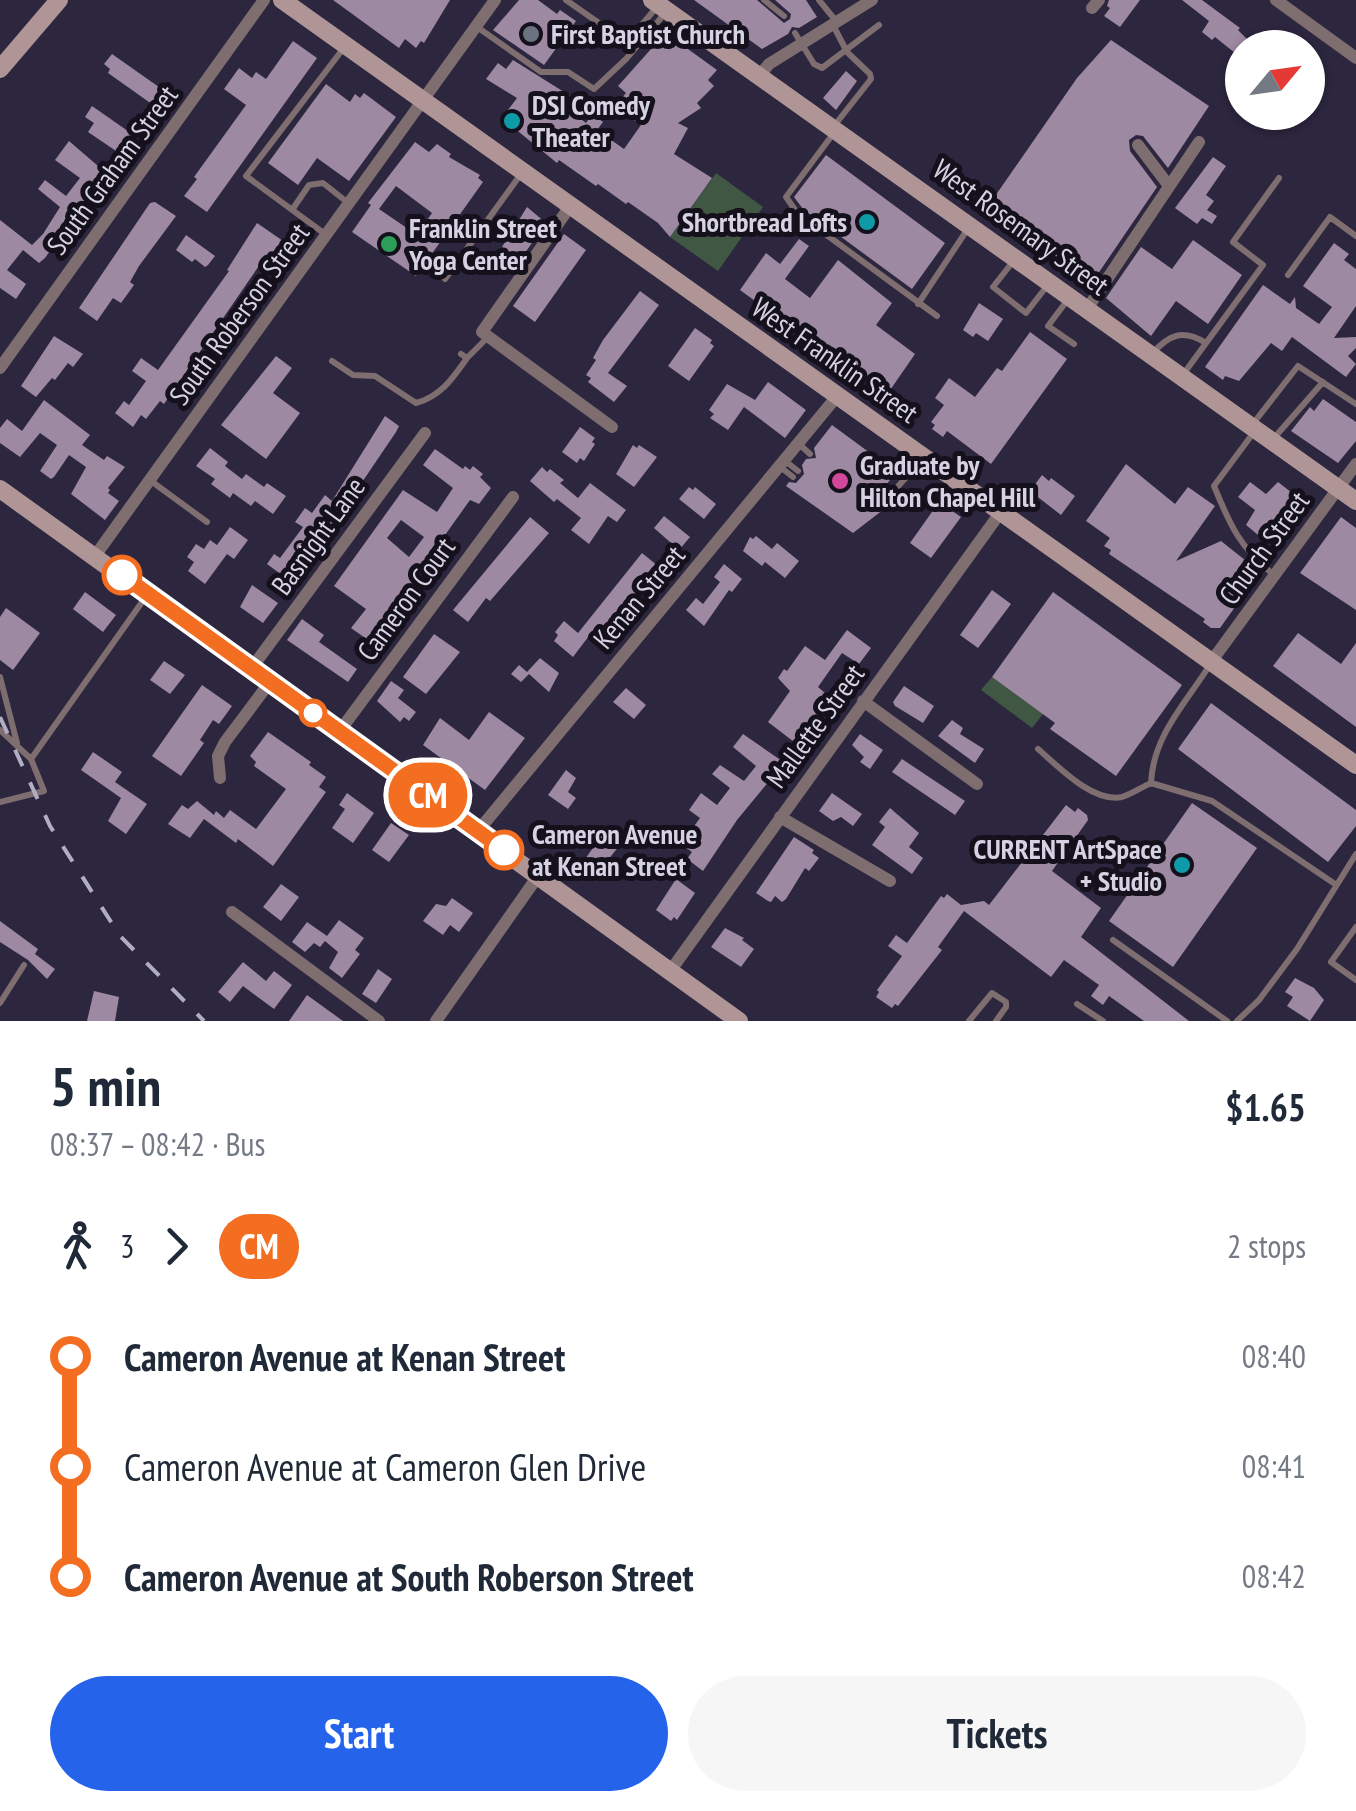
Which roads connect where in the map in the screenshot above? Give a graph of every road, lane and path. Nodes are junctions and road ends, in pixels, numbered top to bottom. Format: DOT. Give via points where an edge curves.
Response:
graph roads {
  1 [pos="59,0"];
  2 [pos="264,0"];
  3 [pos="282,0"];
  4 [pos="495,0"];
  5 [pos="566,0"];
  6 [pos="764,0"];
  7 [pos="819,0"];
  8 [pos="872,0"];
  9 [pos="1276,0"];
  10 [pos="659,5"];
  11 [pos="784,16"];
  12 [pos="835,24"];
  13 [pos="879,25"];
  14 [pos="476,26"];
  15 [pos="798,39"];
  16 [pos="346,44"];
  17 [pos="846,50"];
  18 [pos="1356,58"];
  19 [pos="0,69"];
  20 [pos="760,75"];
  21 [pos="422,99"];
  22 [pos="835,128"];
  23 [pos="1198,142"];
  24 [pos="1138,144"];
  25 [pos="524,171"];
  26 [pos="1279,178"];
  27 [pos="1169,186"];
  28 [pos="348,202"];
  29 [pos="571,205"];
  30 [pos="292,210"];
  31 [pos="970,225"];
  32 [pos="327,235"];
  33 [pos="1356,236"];
  34 [pos="1016,258"];
  35 [pos="1288,276"];
  36 [pos="445,279"];
  37 [pos="1050,282"];
  38 [pos="1070,296"];
  39 [pos="918,304"];
  40 [pos="1087,309"];
  41 [pos="937,316"];
  42 [pos="485,335"];
  43 [pos="1206,343"];
  44 [pos="1074,344"];
  45 [pos="1151,354"];
  46 [pos="332,361"];
  47 [pos="0,368"];
  48 [pos="1182,376"];
  49 [pos="1323,382"];
  50 [pos="838,395"];
  51 [pos="1356,404"];
  52 [pos="612,427"];
  53 [pos="1254,428"];
  54 [pos="425,433"];
  55 [pos="1272,441"];
  56 [pos="798,443"];
  57 [pos="810,454"];
  58 [pos="923,457"];
  59 [pos="781,463"];
  60 [pos="1356,464"];
  61 [pos="795,473"];
  62 [pos="150,480"];
  63 [pos="1339,488"];
  64 [pos="0,489"];
  65 [pos="894,491"];
  66 [pos="513,496"];
  67 [pos="1356,501"];
  68 [pos="1000,512"];
  69 [pos="208,522"];
  70 [pos="96,556"];
  71 [pos="1275,576"];
  72 [pos="148,594"];
  73 [pos="1212,662"];
  74 [pos="251,668"];
  75 [pos="0,677"];
  76 [pos="270,682"];
  77 [pos="864,702"];
  78 [pos="0,730"];
  79 [pos="339,732"];
  80 [pos="18,743"];
  81 [pos="1038,749"];
  82 [pos="31,759"];
  83 [pos="1356,765"];
  84 [pos="220,778"];
  85 [pos="1152,783"];
  86 [pos="976,784"];
  87 [pos="0,802"];
  88 [pos="780,817"];
  89 [pos="478,831"];
  90 [pos="1356,854"];
  91 [pos="538,876"];
  92 [pos="890,881"];
  93 [pos="1335,884"];
  94 [pos="232,912"];
  95 [pos="1356,927"];
  96 [pos="1114,940"];
  97 [pos="24,965"];
  98 [pos="671,970"];
  99 [pos="1356,980"];
  100 [pos="0,1003"];
  101 [pos="1077,1004"];
  102 [pos="379,1021"];
  103 [pos="436,1021"];
  104 [pos="738,1021"];
  105 [pos="969,1021"];
  106 [pos="996,1021"];
  107 [pos="1103,1021"];
  108 [pos="1227,1021"];
  109 [pos="1238,1021"];
  1 -- 19 [label="street"];
  2 -- 47 [label="street, South Graham Street"];
  3 -- 16 [label="street, West Franklin Street"];
  4 -- 14 [label="street, South Roberson Street"];
  5 -- 10 [label="lane" via="619,36 639,28"];
  6 -- 11 [label="lane"];
  7 -- 12 [label="lane"];
  8 -- 12 [label="street"];
  9 -- 18 [label="street"];
  10 -- 14 [label="lane" via="626,59 594,89 568,72 541,72"];
  10 -- 20 [label="street, West Rosemary Street"];
  12 -- 15 [label="street"];
  12 -- 17 [label="lane"];
  13 -- 17 [label="lane"];
  14 -- 21 [label="street, South Roberson Street"];
  15 -- 17 [label="lane" via="822,68"];
  15 -- 20 [label="street"];
  16 -- 21 [label="street, West Franklin Street"];
  16 -- 30 [label="lane" via="246,176"];
  17 -- 22 [label="lane" via="872,79"];
  20 -- 22 [label="street, West Rosemary Street"];
  21 -- 25 [label="street, West Franklin Street"];
  21 -- 28 [label="street, South Roberson Street"];
  22 -- 31 [label="street, West Rosemary Street"];
  22 -- 39 [label="lane" via="788,203"];
  23 -- 27 [label="street"];
  24 -- 27 [label="street"];
  25 -- 29 [label="street, West Franklin Street"];
  25 -- 36 [label="lane"];
  26 -- 43 [label="lane" via="1233,242 1262,265"];
  27 -- 40 [label="street"];
  28 -- 30 [label="lane" via="323,183 309,186"];
  28 -- 32 [label="street, South Roberson Street"];
  29 -- 42 [label="street"];
  29 -- 50 [label="street, West Franklin Street"];
  30 -- 32 [label="lane"];
  31 -- 34 [label="street, West Rosemary Street"];
  31 -- 39 [label="lane"];
  32 -- 62 [label="street, South Roberson Street"];
  33 -- 35 [label="lane" via="1330,217"];
  34 -- 37 [label="street, West Rosemary Street"];
  34 -- 37 [label="lane" via="993,287 1026,314"];
  37 -- 38 [label="street, West Rosemary Street"];
  38 -- 40 [label="street, West Rosemary Street"];
  38 -- 44 [label="lane" via="1048,326"];
  39 -- 41 [label="lane"];
  40 -- 45 [label="street, West Rosemary Street"];
  42 -- 46 [label="lane" via="445,388 416,403 375,376 352,374"];
  42 -- 52 [label="street"];
  43 -- 45 [label="lane" via="1171,335"];
  43 -- 48 [label="lane"];
  45 -- 48 [label="street, West Rosemary Street"];
  48 -- 53 [label="street, West Rosemary Street"];
  49 -- 51 [label="lane"];
  49 -- 53 [label="lane" via="1298,366"];
  49 -- 55 [label="lane"];
  50 -- 56 [label="street, Kenan Street"];
  50 -- 58 [label="street, West Franklin Street"];
  53 -- 55 [label="street, West Rosemary Street"];
  53 -- 71 [label="lane" via="1214,486 1239,542"];
  54 -- 74 [label="street, Basnight Lane"];
  55 -- 63 [label="street, West Rosemary Street"];
  56 -- 57 [label="lane"];
  56 -- 59 [label="street, Kenan Street"];
  58 -- 65 [label="lane"];
  58 -- 68 [label="street, West Franklin Street"];
  59 -- 61 [label="lane"];
  59 -- 89 [label="street, Kenan Street"];
  60 -- 63 [label="street, Church Street"];
  62 -- 69 [label="lane"];
  62 -- 70 [label="street, South Roberson Street"];
  63 -- 67 [label="street, West Rosemary Street"];
  63 -- 71 [label="street, Church Street"];
  64 -- 70 [label="street"];
  66 -- 79 [label="street, Cameron Court"];
  68 -- 73 [label="street, West Franklin Street"];
  68 -- 77 [label="street, Mallette Street"];
  70 -- 72 [label="street"];
  71 -- 73 [label="street, Church Street"];
  72 -- 74 [label="street"];
  72 -- 82 [label="lane"];
  73 -- 83 [label="street, West Franklin Street"];
  73 -- 85 [label="lane" via="1159,743"];
  74 -- 76 [label="street"];
  75 -- 80 [label="lane"];
  76 -- 79 [label="street"];
  76 -- 84 [label="street" via="225,742 218,756"];
  77 -- 86 [label="street"];
  77 -- 88 [label="street, Mallette Street"];
  78 -- 80 [label="lane"];
  79 -- 89 [label="street"];
  80 -- 82 [label="lane"];
  81 -- 85 [label="lane" via="1104,796 1124,796"];
  82 -- 87 [label="lane" via="44,791"];
  85 -- 93 [label="lane" via="1212,800"];
  88 -- 92 [label="street"];
  88 -- 98 [label="street, Mallette Street"];
  89 -- 91 [label="street"];
  90 -- 93 [label="lane"];
  91 -- 98 [label="street"];
  91 -- 103 [label="street"];
  93 -- 109 [label="lane" via="1296,950"];
  94 -- 102 [label="street"];
  95 -- 99 [label="lane" via="1331,962"];
  96 -- 108 [label="lane"];
  97 -- 100 [label="lane"];
  98 -- 104 [label="street"];
  101 -- 107 [label="lane"];
  105 -- 106 [label="lane" via="992,993 1006,1002"];
}
